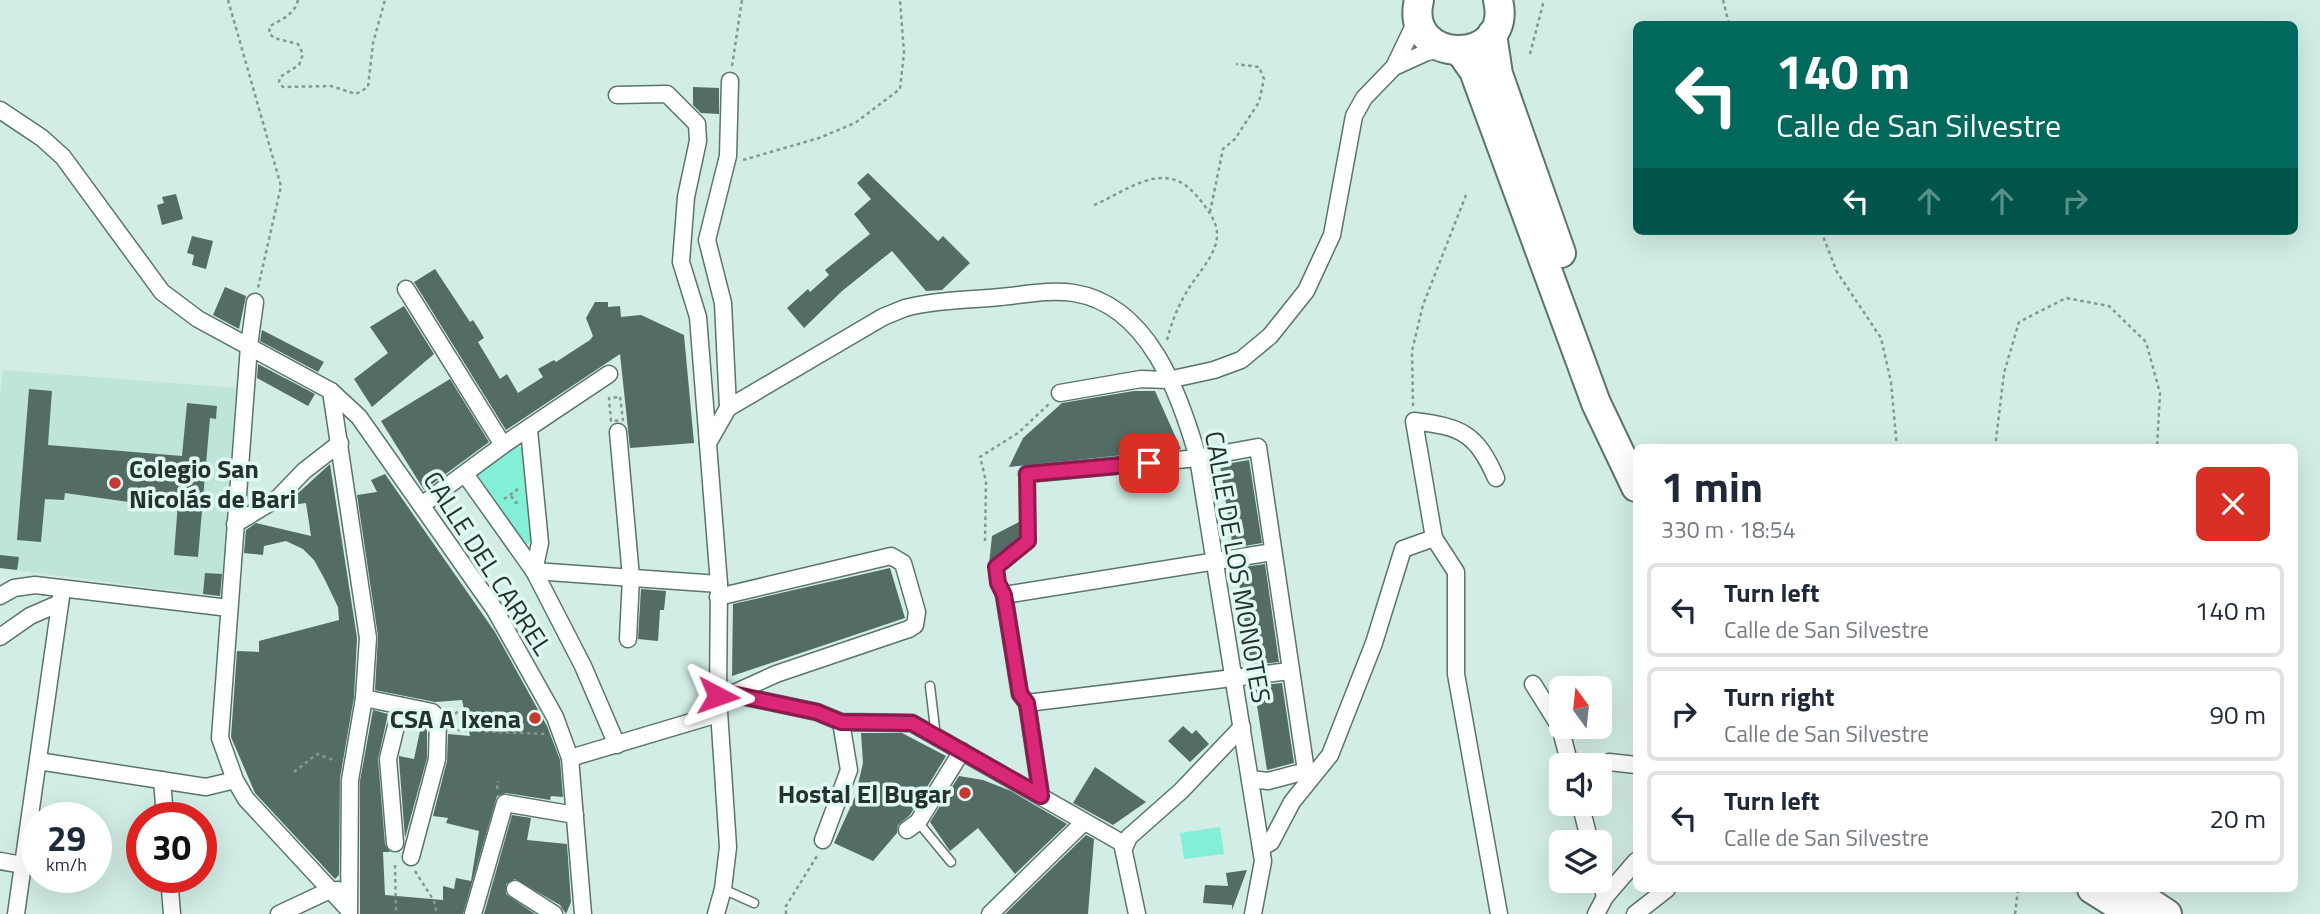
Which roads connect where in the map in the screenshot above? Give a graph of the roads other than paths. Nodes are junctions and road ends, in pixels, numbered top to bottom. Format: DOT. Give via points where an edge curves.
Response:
graph roads {
  1 [pos="1498,0"];
  2 [pos="1419,9"];
  3 [pos="1492,34"];
  4 [pos="1452,50"];
  5 [pos="1394,67"];
  6 [pos="730,81"];
  7 [pos="617,95"];
  8 [pos="0,110"];
  9 [pos="406,289"];
  10 [pos="255,302"];
  11 [pos="249,346"];
  12 [pos="609,374"];
  13 [pos="1168,380"];
  14 [pos="331,391"];
  15 [pos="1060,393"];
  16 [pos="728,408"];
  17 [pos="529,430"];
  18 [pos="618,432"];
  19 [pos="340,443"];
  20 [pos="708,443"];
  21 [pos="1636,444"];
  22 [pos="503,446"];
  23 [pos="1198,458"];
  24 [pos="465,474"];
  25 [pos="1027,474"];
  26 [pos="1496,478"];
  27 [pos="1633,481"];
  28 [pos="422,505"];
  29 [pos="235,524"];
  30 [pos="1434,538"];
  31 [pos="1273,552"];
  32 [pos="1216,562"];
  33 [pos="534,570"];
  34 [pos="631,577"];
  35 [pos="719,590"];
  36 [pos="1004,595"];
  37 [pos="0,596"];
  38 [pos="61,597"];
  39 [pos="229,608"];
  40 [pos="0,637"];
  41 [pos="628,639"];
  42 [pos="1290,671"];
  43 [pos="1235,679"];
  44 [pos="1533,684"];
  45 [pos="930,686"];
  46 [pos="725,695"];
  47 [pos="364,698"];
  48 [pos="1027,703"];
  49 [pos="401,706"];
  50 [pos="718,714"];
  51 [pos="841,722"];
  52 [pos="1242,727"];
  53 [pos="936,737"];
  54 [pos="617,745"];
  55 [pos="962,751"];
  56 [pos="1567,753"];
  57 [pos="570,758"];
  58 [pos="38,761"];
  59 [pos="1612,762"];
  60 [pos="1633,765"];
  61 [pos="1250,779"];
  62 [pos="162,780"];
  63 [pos="235,780"];
  64 [pos="1041,796"];
  65 [pos="32,802"];
  66 [pos="164,802"];
  67 [pos="575,814"];
  68 [pos="1084,822"];
  69 [pos="913,826"];
  70 [pos="823,840"];
  71 [pos="1125,846"];
  72 [pos="1261,848"];
  73 [pos="0,861"];
  74 [pos="951,862"];
  75 [pos="1633,864"];
  76 [pos="21,865"];
  77 [pos="21,879"];
  78 [pos="349,888"];
  79 [pos="515,889"];
  80 [pos="723,889"];
  81 [pos="328,891"];
  82 [pos="1663,892"];
  83 [pos="2097,892"];
  84 [pos="2134,892"];
  85 [pos="170,893"];
  86 [pos="1604,893"];
  87 [pos="1605,897"];
  88 [pos="754,903"];
  89 [pos="349,912"];
  90 [pos="16,914"];
  91 [pos="172,914"];
  92 [pos="279,914"];
  93 [pos="473,914"];
  94 [pos="554,914"];
  95 [pos="583,914"];
  96 [pos="716,914"];
  97 [pos="990,914"];
  98 [pos="1137,914"];
  99 [pos="1149,914"];
  100 [pos="1253,914"];
  101 [pos="1499,914"];
  102 [pos="1596,914"];
  103 [pos="1635,914"];
  104 [pos="2132,914"];
  105 [pos="2167,914"];
  1 -- 3 [label="highway" via="1498,21"];
  2 -- 4 [label="highway" via="1427,36"];
  2 -- 5 [label="street"];
  3 -- 4 [label="highway" via="1483,43"];
  3 -- 21 [label="highway" via="1498,74 1520,137 1612,394"];
  4 -- 5 [label="street" via="1427,52"];
  4 -- 27 [label="highway" via="1474,71 1596,403"];
  5 -- 13 [label="street" via="1364,98 1354,116 1332,235 1292,311 1241,360"];
  6 -- 16 [label="street" via="726,165 707,240 723,303"];
  7 -- 20 [label="street" via="667,94 698,124 681,262 698,317"];
  8 -- 11 [label="street, CALLE DEL CARREL" via="63,157 162,292 198,319"];
  9 -- 22 [label="street"];
  10 -- 11 [label="street"];
  11 -- 14 [label="street, CALLE DEL CARREL"];
  11 -- 29 [label="street"];
  12 -- 17 [label="street"];
  13 -- 15 [label="street" via="1141,379"];
  13 -- 16 [label="street, CALLE DE LOS MONOTES" via="1154,352 1122,315 1072,292 921,304 883,317"];
  13 -- 23 [label="street, CALLE DE LOS MONOTES"];
  14 -- 19 [label="street"];
  14 -- 28 [label="street, CALLE DEL CARREL" via="359,417"];
  16 -- 20 [label="street, CALLE DE LOS MONOTES"];
  17 -- 22 [label="street"];
  17 -- 33 [label="street" via="540,543"];
  18 -- 34 [label="street"];
  19 -- 29 [label="street" via="278,498"];
  19 -- 47 [label="street" via="368,638"];
  20 -- 35 [label="street"];
  22 -- 24 [label="street"];
  23 -- 25 [label="street"];
  23 -- 31 [label="street" via="1258,447"];
  23 -- 32 [label="street, CALLE DE LOS MONOTES"];
  24 -- 28 [label="street"];
  24 -- 33 [label="street"];
  25 -- 36 [label="lane" via="1028,541 996,567"];
  26 -- 30 [label="street" via="1484,451 1459,429 1413,421"];
  28 -- 57 [label="street, CALLE DEL CARREL" via="495,610 562,734"];
  29 -- 39 [label="street"];
  30 -- 72 [label="street" via="1403,550 1374,643 1330,755 1292,802 1271,842"];
  30 -- 101 [label="street" via="1455,572 1456,674"];
  31 -- 32 [label="street"];
  31 -- 42 [label="street"];
  32 -- 36 [label="street"];
  32 -- 43 [label="street, CALLE DE LOS MONOTES"];
  33 -- 34 [label="street"];
  33 -- 54 [label="street"];
  34 -- 35 [label="street"];
  34 -- 41 [label="street"];
  35 -- 46 [label="street"];
  35 -- 46 [label="street" via="891,556 903,563 917,612 915,625 909,629"];
  36 -- 48 [label="street" via="1020,694"];
  37 -- 38 [label="street" via="25,586"];
  38 -- 39 [label="street"];
  38 -- 40 [label="street"];
  38 -- 58 [label="street"];
  39 -- 63 [label="street" via="220,738"];
  42 -- 43 [label="street"];
  42 -- 61 [label="street" via="1306,771 1268,781"];
  43 -- 48 [label="street"];
  43 -- 52 [label="street, CALLE DE LOS MONOTES"];
  44 -- 56 [label="street" via="1560,727"];
  45 -- 53 [label="lane"];
  46 -- 50 [label="street"];
  46 -- 51 [label="street" via="817,712"];
  47 -- 49 [label="street"];
  47 -- 78 [label="street" via="352,765"];
  48 -- 64 [label="street"];
  49 -- 49 [label="street" via="432,712 439,729 437,759 403,855 388,759"];
  50 -- 54 [label="street" via="653,730"];
  50 -- 80 [label="street" via="728,847"];
  51 -- 53 [label="street" via="912,723"];
  51 -- 70 [label="street" via="849,770"];
  52 -- 61 [label="street, CALLE DE LOS MONOTES"];
  52 -- 71 [label="street"];
  53 -- 55 [label="street"];
  54 -- 57 [label="street"];
  55 -- 64 [label="street"];
  55 -- 69 [label="street"];
  57 -- 67 [label="street, CALLE DEL CARREL"];
  58 -- 62 [label="street"];
  58 -- 65 [label="street"];
  59 -- 60 [label="street"];
  61 -- 72 [label="street, CALLE DE LOS MONOTES"];
  62 -- 63 [label="street" via="206,787"];
  62 -- 66 [label="street"];
  63 -- 81 [label="street" via="246,799"];
  64 -- 68 [label="street"];
  67 -- 93 [label="street" via="505,803"];
  67 -- 95 [label="street, CALLE DEL CARREL"];
  68 -- 71 [label="street"];
  68 -- 97 [label="street"];
  69 -- 74 [label="lane"];
  71 -- 98 [label="street"];
  72 -- 100 [label="street, CALLE DE LOS MONOTES" via="1262,872"];
  73 -- 76 [label="street"];
  75 -- 87 [label="street"];
  77 -- 90 [label="street"];
  78 -- 81 [label="street"];
  78 -- 89 [label="street"];
  79 -- 94 [label="street"];
  80 -- 88 [label="lane"];
  80 -- 96 [label="street"];
  81 -- 89 [label="street"];
  81 -- 92 [label="street"];
  82 -- 103 [label="street"];
  83 -- 104 [label="highway"];
  84 -- 105 [label="highway"];
  85 -- 91 [label="street"];
  86 -- 87 [label="street"];
  87 -- 102 [label="street"];
  98 -- 99 [label="street"];
}
